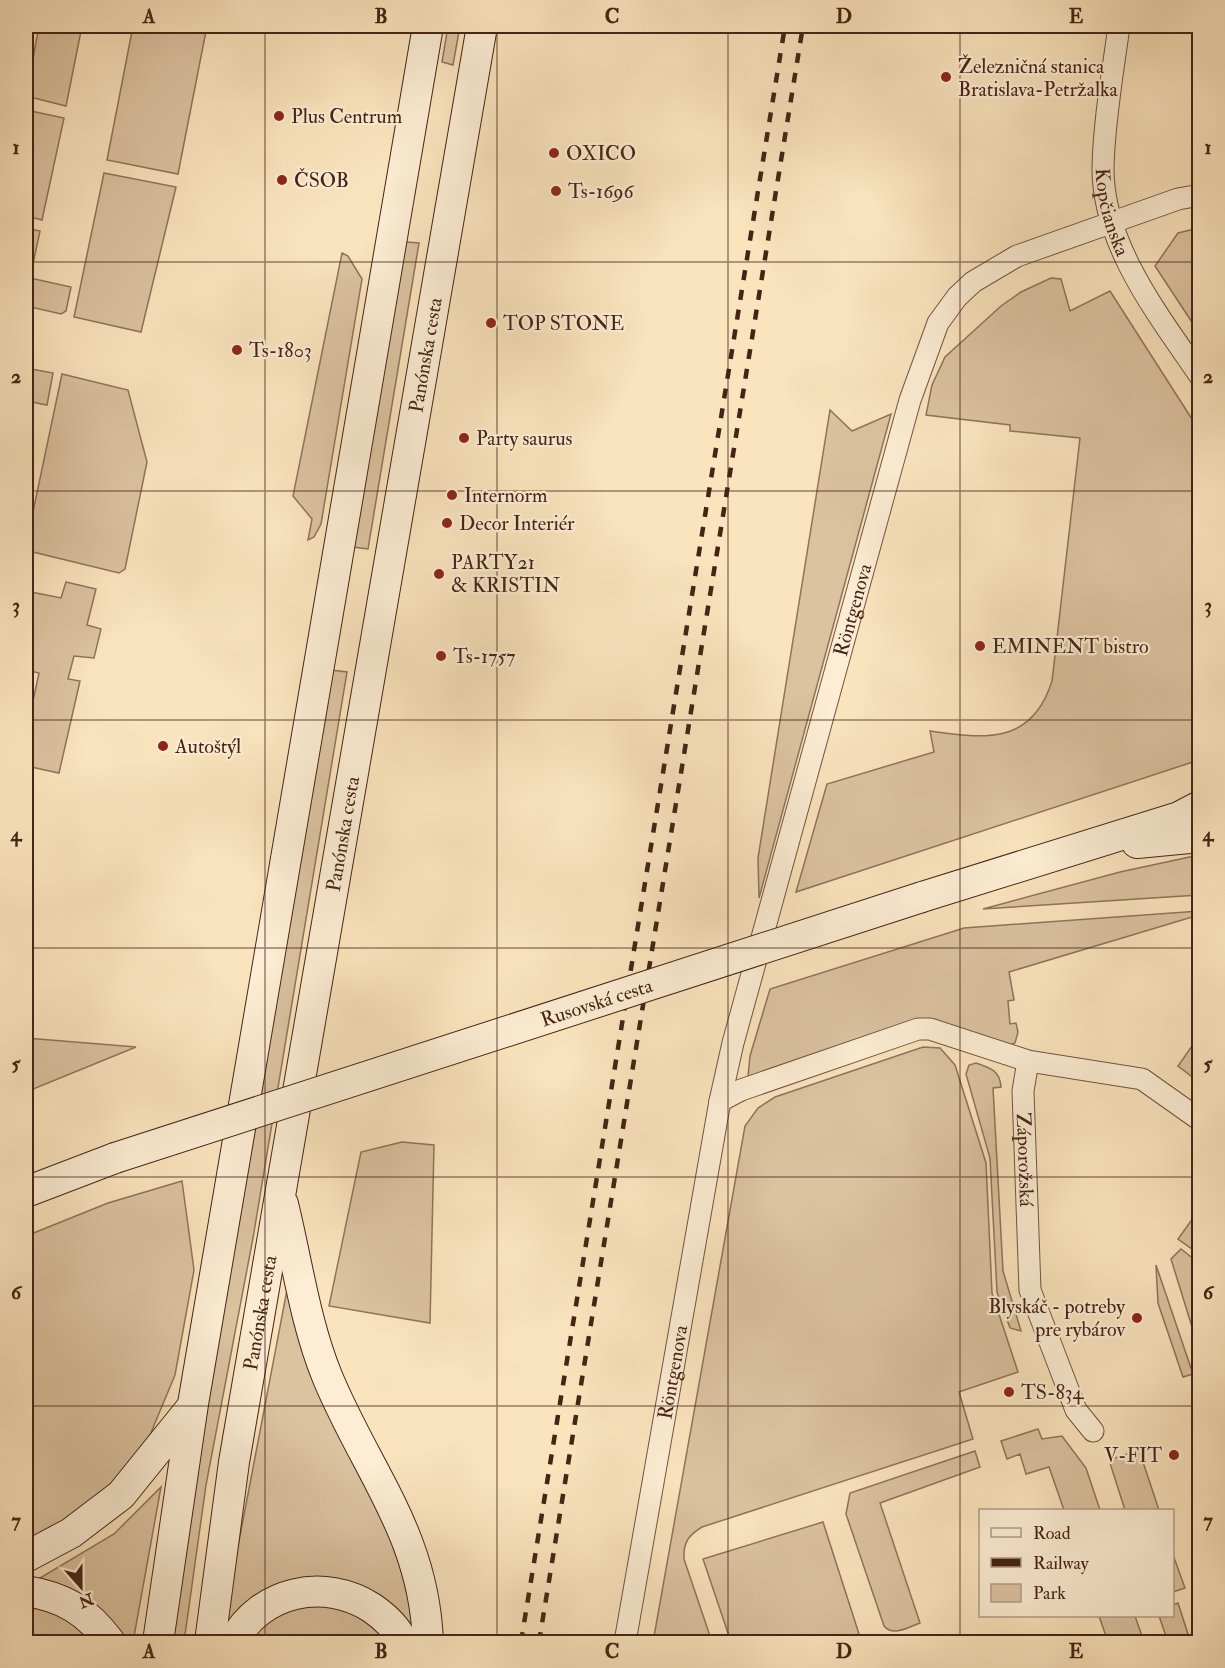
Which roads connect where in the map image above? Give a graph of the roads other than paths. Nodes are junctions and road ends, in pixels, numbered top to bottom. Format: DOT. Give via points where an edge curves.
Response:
graph roads {
  1 [pos="428,26"];
  2 [pos="482,26"];
  3 [pos="1119,26"];
  4 [pos="1200,195"];
  5 [pos="1114,223"];
  6 [pos="1200,376"];
  7 [pos="1194,819"];
  8 [pos="1028,1061"];
  9 [pos="720,1101"];
  10 [pos="1200,1120"];
  11 [pos="115,1158"];
  12 [pos="26,1183"];
  13 [pos="26,1192"];
  14 [pos="281,1193"];
  15 [pos="193,1404"];
  16 [pos="1093,1431"];
  17 [pos="26,1557"];
  18 [pos="26,1591"];
  19 [pos="110,1642"];
  20 [pos="158,1642"];
  21 [pos="210,1642"];
  22 [pos="233,1642"];
  23 [pos="403,1642"];
  24 [pos="428,1642"];
  25 [pos="625,1642"];
  1 -- 15 [label="main road"];
  2 -- 14 [label="main road, Panónska cesta"];
  3 -- 5 [label="street, Kopčianska" via="1103,167"];
  4 -- 5 [label="street, Röntgenova" via="1178,199"];
  5 -- 6 [label="street, Kopčianska" via="1136,280"];
  5 -- 9 [label="street, Röntgenova" via="1017,256 981,276 950,306 934,333 910,400"];
  7 -- 11 [label="main road, Rusovská cesta, bridge" via="1077,848"];
  8 -- 9 [label="street" via="941,1030 918,1029 741,1090"];
  8 -- 10 [label="street" via="1142,1079"];
  8 -- 16 [label="street, Záporožská" via="1023,1091 1030,1290 1076,1410"];
  9 -- 25 [label="street, Röntgenova"];
  11 -- 12 [label="main road, Rusovská cesta"];
  11 -- 13 [label="main road, Rusovská cesta"];
  14 -- 21 [label="main road, Panónska cesta" via="234,1462"];
  14 -- 24 [label="main road" via="324,1368 401,1523 417,1573"];
  15 -- 17 [label="main road" via="121,1495 71,1533"];
  15 -- 20 [label="main road"];
  18 -- 19 [label="main road" via="74,1605"];
  22 -- 23 [label="main road" via="246,1622 267,1605 296,1593 320,1591 364,1603 393,1626"];
}
